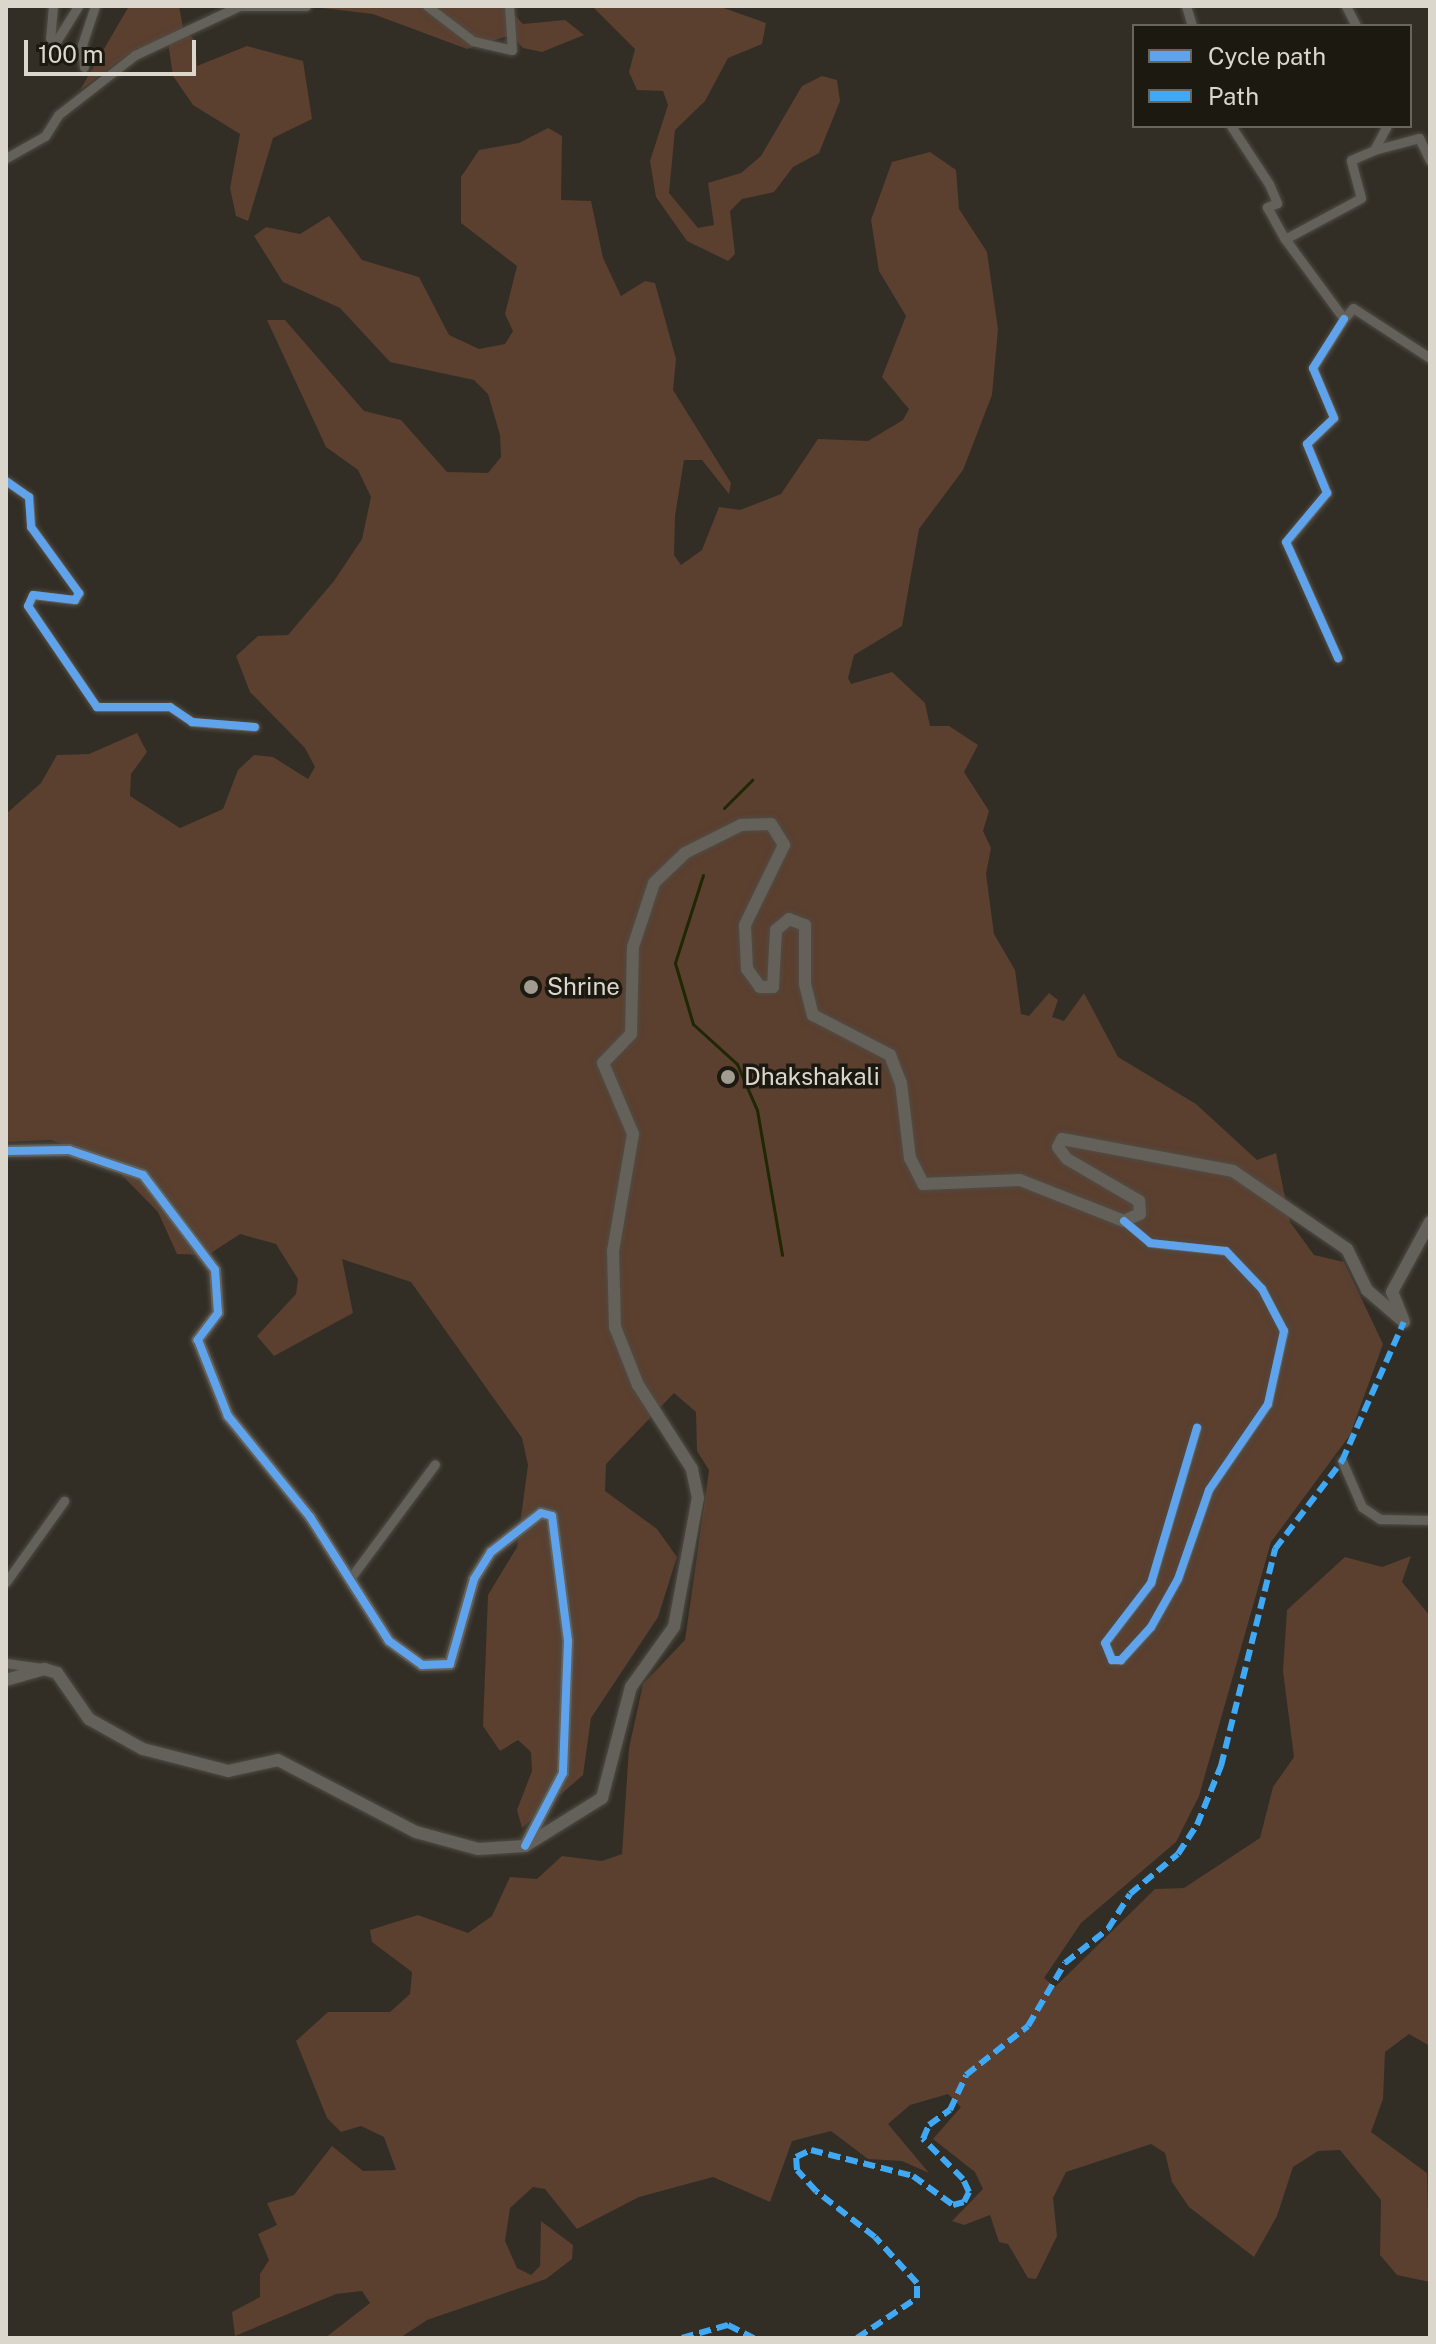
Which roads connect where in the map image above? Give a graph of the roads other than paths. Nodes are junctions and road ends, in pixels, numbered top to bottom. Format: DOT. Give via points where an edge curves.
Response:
graph roads {
  1 [pos="53,6"];
  2 [pos="78,6"];
  3 [pos="95,6"];
  4 [pos="240,6"];
  5 [pos="306,6"];
  6 [pos="427,6"];
  7 [pos="509,6"];
  8 [pos="1346,6"];
  9 [pos="1355,24"];
  10 [pos="84,67"];
  11 [pos="1232,128"];
  12 [pos="1386,128"];
  13 [pos="1374,150"];
  14 [pos="6,158"];
  15 [pos="1430,161"];
  16 [pos="1285,239"];
  17 [pos="1344,319"];
  18 [pos="1430,358"];
  19 [pos="6,481"];
  20 [pos="1338,658"];
  21 [pos="255,727"];
  22 [pos="6,1151"];
  23 [pos="1124,1221"];
  24 [pos="1430,1222"];
  25 [pos="1197,1428"];
  26 [pos="1342,1461"];
  27 [pos="435,1464"];
  28 [pos="64,1501"];
  29 [pos="1430,1520"];
  30 [pos="349,1580"];
  31 [pos="6,1582"];
  32 [pos="6,1663"];
  33 [pos="44,1669"];
  34 [pos="6,1680"];
  35 [pos="525,1846"];
  1 -- 2 [label="street" via="50,38 57,40"];
  3 -- 10 [label="street" via="82,45"];
  4 -- 5 [label="street"];
  4 -- 14 [label="street" via="135,55 58,115 45,136"];
  6 -- 7 [label="street" via="473,41 512,50"];
  8 -- 9 [label="street"];
  11 -- 16 [label="street" via="1269,184 1277,203 1267,207"];
  12 -- 13 [label="street"];
  13 -- 15 [label="street" via="1419,138"];
  13 -- 16 [label="street" via="1351,160 1361,198"];
  16 -- 17 [label="street"];
  17 -- 18 [label="street" via="1353,308"];
  17 -- 20 [label="street" via="1313,368 1334,418 1307,444 1327,493 1286,542"];
  19 -- 21 [label="street" via="29,497 31,527 80,599 33,595 28,606 97,707 170,707 192,722"];
  22 -- 30 [label="main road" via="69,1150 143,1175 215,1270 218,1313 198,1340 228,1416 310,1517"];
  23 -- 24 [label="main road" via="1140,1214 1139,1201 1067,1159 1058,1147 1062,1139 1170,1154 1244,1176 1347,1249 1372,1297 1404,1322 1392,1292"];
  23 -- 25 [label="street" via="1150,1243 1226,1251 1262,1289 1284,1331 1268,1404 1209,1490 1178,1579 1151,1627 1121,1660 1112,1660 1105,1643 1151,1583"];
  23 -- 35 [label="main road" via="1020,1180 933,1187 920,1180 890,1055 813,1015 805,984 805,925 789,919 776,930 773,987 760,987 747,969 745,925 784,852 776,827 756,821 726,830 669,866 649,894 633,947 631,1034 603,1069 633,1134 613,1251 615,1327 638,1385 692,1469 696,1533 674,1627 631,1687 606,1791 589,1810"];
  26 -- 29 [label="street" via="1362,1507 1380,1519"];
  27 -- 30 [label="street"];
  28 -- 31 [label="street"];
  30 -- 35 [label="main road" via="389,1641 422,1665 450,1664 474,1579 491,1552 541,1513 552,1516 568,1641 563,1773"];
  32 -- 33 [label="street"];
  33 -- 34 [label="main road"];
  33 -- 35 [label="main road" via="57,1673 89,1719 143,1749 228,1771 278,1760 416,1832 478,1849"];
}
